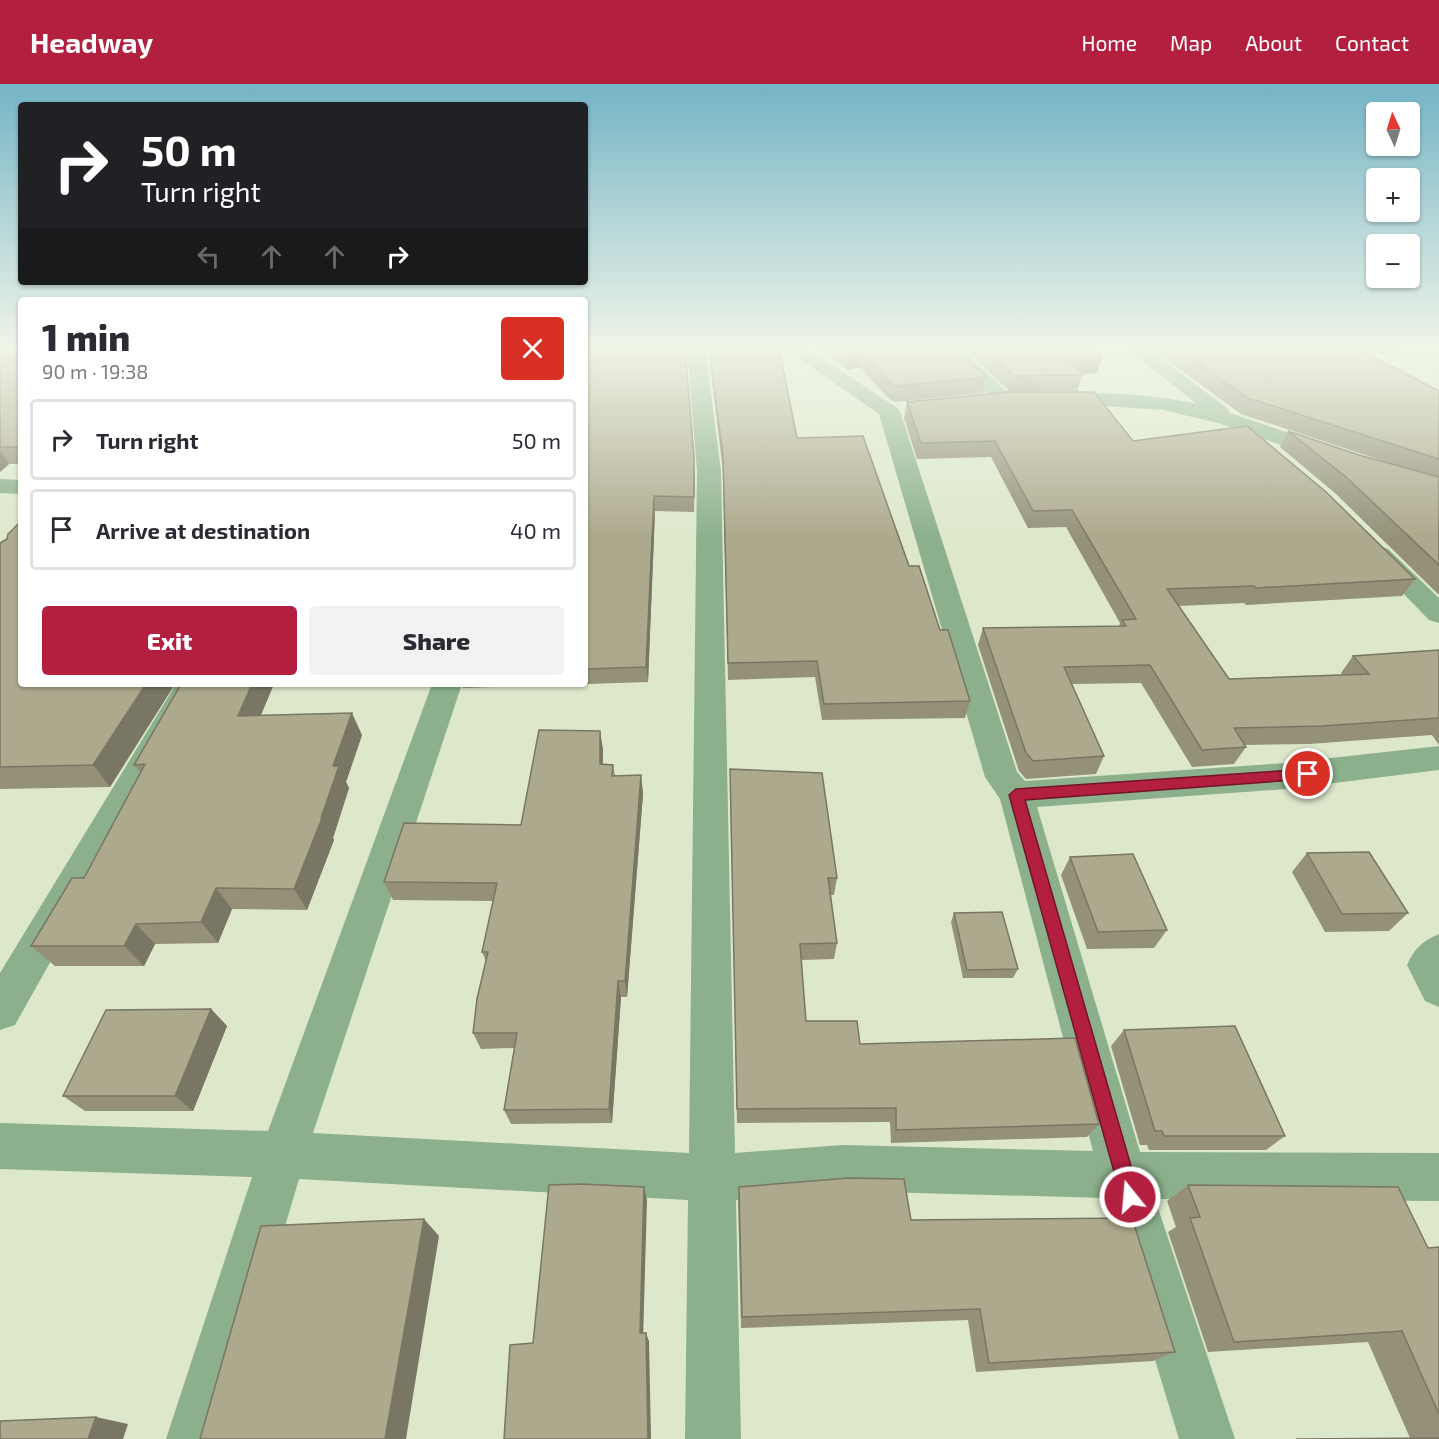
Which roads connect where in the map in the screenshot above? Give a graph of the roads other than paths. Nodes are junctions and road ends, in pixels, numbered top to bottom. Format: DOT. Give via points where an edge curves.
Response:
graph roads {
  1 [pos="703,411"];
  2 [pos="901,411"];
  3 [pos="1192,411"];
  4 [pos="1219,411"];
  5 [pos="1232,421"];
  6 [pos="1274,457"];
  7 [pos="1348,460"];
  8 [pos="0,486"];
  9 [pos="18,487"];
  10 [pos="1366,541"];
  11 [pos="1439,614"];
  12 [pos="189,687"];
  13 [pos="446,687"];
  14 [pos="1439,758"];
  15 [pos="1016,795"];
  16 [pos="1439,952"];
  17 [pos="1439,988"];
  18 [pos="0,1011"];
  19 [pos="0,1146"];
  20 [pos="283,1155"];
  21 [pos="1123,1175"];
  22 [pos="1439,1177"];
  23 [pos="711,1178"];
  24 [pos="194,1439"];
  25 [pos="713,1439"];
  26 [pos="1207,1439"];
  1 -- 23 [label="street" via="709,471"];
  2 -- 15 [label="street" via="1002,777"];
  3 -- 5 [label="street"];
  4 -- 5 [label="street"];
  5 -- 6 [label="street"];
  5 -- 7 [label="street"];
  8 -- 9 [label="street"];
  10 -- 11 [label="street"];
  12 -- 18 [label="street"];
  13 -- 20 [label="street"];
  14 -- 15 [label="street" via="1286,776"];
  15 -- 21 [label="street"];
  16 -- 17 [label="street" via="1427,964"];
  19 -- 20 [label="street"];
  20 -- 23 [label="street"];
  20 -- 24 [label="street"];
  21 -- 22 [label="street"];
  21 -- 23 [label="street" via="843,1168"];
  21 -- 26 [label="street"];
  23 -- 25 [label="street"];
}
